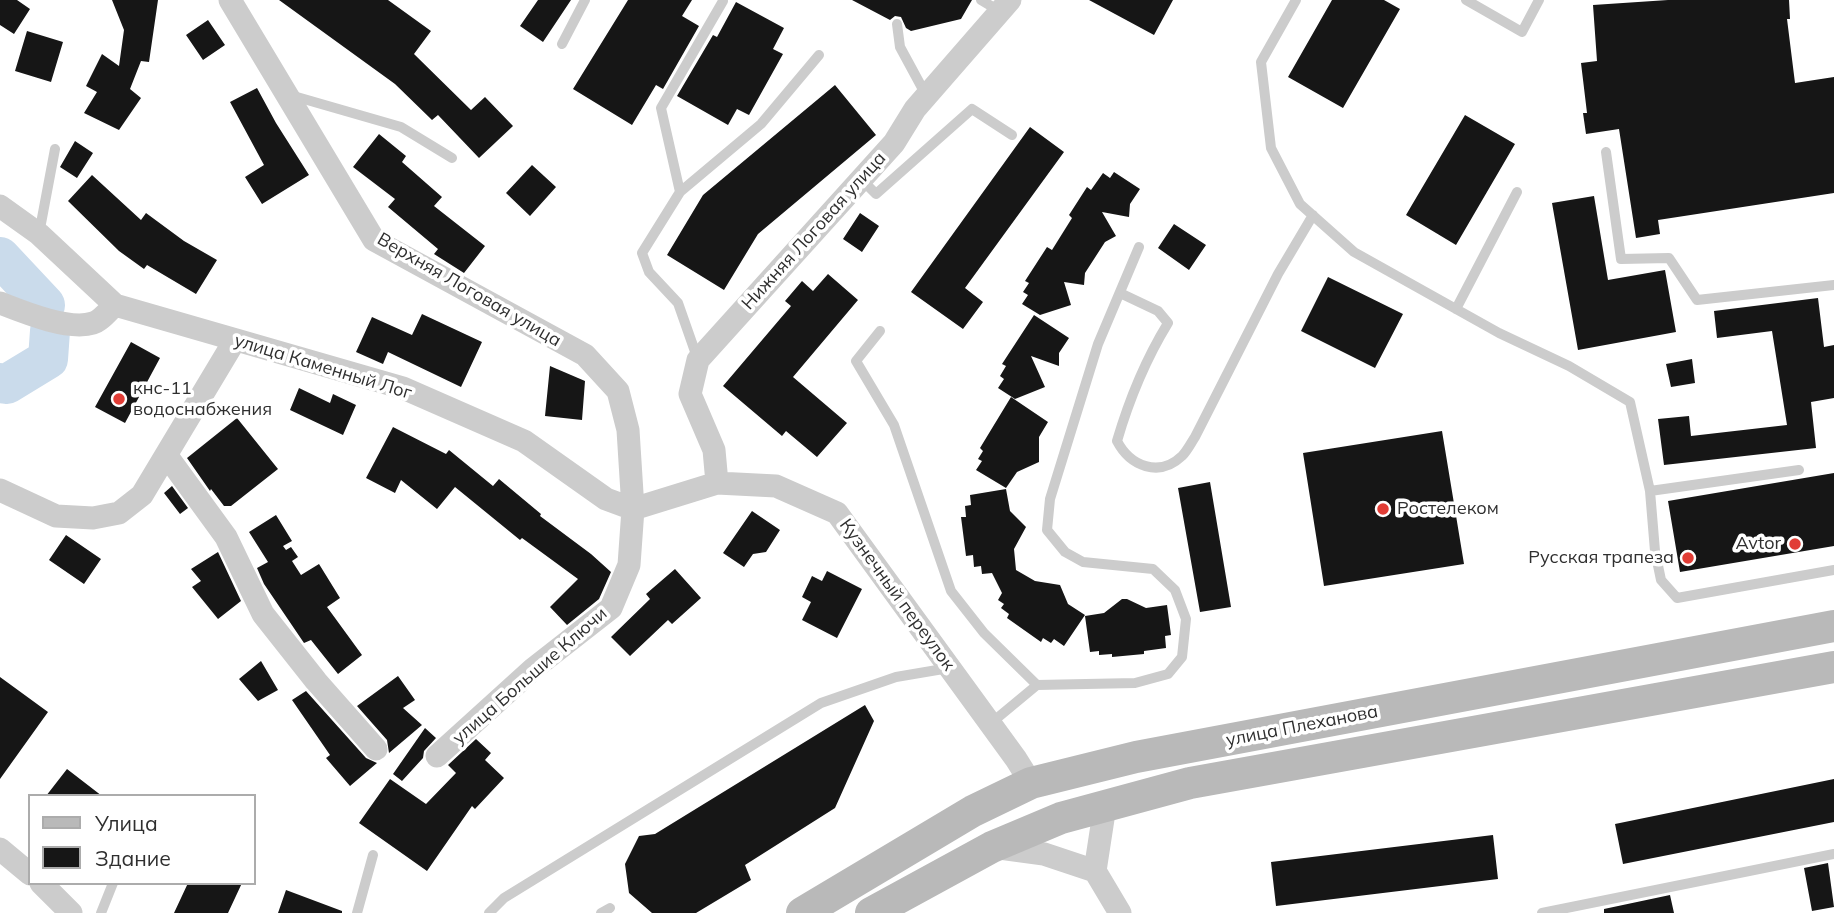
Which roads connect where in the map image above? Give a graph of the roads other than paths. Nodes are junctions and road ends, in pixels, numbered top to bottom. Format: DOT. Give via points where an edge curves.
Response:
graph roads {
  1 [pos="230,0"];
  2 [pos="586,0"];
  3 [pos="981,0"];
  4 [pos="1296,0"];
  5 [pos="1466,0"];
  6 [pos="1539,0"];
  7 [pos="723,1"];
  8 [pos="1006,6"];
  9 [pos="897,24"];
  10 [pos="562,44"];
  11 [pos="819,55"];
  12 [pos="287,94"];
  13 [pos="927,96"];
  14 [pos="1012,135"];
  15 [pos="55,149"];
  16 [pos="1606,152"];
  17 [pos="452,158"];
  18 [pos="860,179"];
  19 [pos="680,192"];
  20 [pos="1517,192"];
  21 [pos="0,206"];
  22 [pos="1313,215"];
  23 [pos="39,234"];
  24 [pos="1139,247"];
  25 [pos="1834,285"];
  26 [pos="1120,293"];
  27 [pos="0,303"];
  28 [pos="115,305"];
  29 [pos="1456,309"];
  30 [pos="880,331"];
  31 [pos="234,340"];
  32 [pos="698,360"];
  33 [pos="167,456"];
  34 [pos="1799,470"];
  35 [pos="717,483"];
  36 [pos="0,490"];
  37 [pos="1650,491"];
  38 [pos="633,509"];
  39 [pos="1834,570"];
  40 [pos="1834,626"];
  41 [pos="1834,667"];
  42 [pos="949,668"];
  43 [pos="1037,685"];
  44 [pos="990,724"];
  45 [pos="376,749"];
  46 [pos="436,757"];
  47 [pos="1031,783"];
  48 [pos="1105,806"];
  49 [pos="992,847"];
  50 [pos="0,849"];
  51 [pos="1834,854"];
  52 [pos="373,855"];
  53 [pos="1095,871"];
  54 [pos="28,872"];
  55 [pos="43,885"];
  56 [pos="112,885"];
  57 [pos="1598,908"];
  58 [pos="71,913"];
  59 [pos="101,913"];
  60 [pos="357,913"];
  61 [pos="489,913"];
  62 [pos="802,913"];
  63 [pos="871,913"];
  64 [pos="1121,913"];
  65 [pos="1542,913"];
  1 -- 12 [label="street, Верхняя Логовая улица"];
  2 -- 10 [label="lane"];
  3 -- 8 [label="lane"];
  4 -- 22 [label="lane" via="1261,62 1271,148 1300,204"];
  5 -- 6 [label="lane" via="1522,32"];
  7 -- 19 [label="lane" via="661,107"];
  8 -- 13 [label="street, Нижняя Логовая улица"];
  9 -- 13 [label="lane" via="900,47"];
  11 -- 19 [label="lane" via="761,124"];
  12 -- 17 [label="lane" via="401,127"];
  12 -- 38 [label="street, Верхняя Логовая улица" via="374,240 585,355 618,391 628,430"];
  13 -- 18 [label="street, Нижняя Логовая улица" via="894,143"];
  14 -- 18 [label="lane" via="972,109 876,194"];
  15 -- 23 [label="lane"];
  16 -- 25 [label="lane" via="1621,259 1669,258 1697,300"];
  18 -- 32 [label="street, Нижняя Логовая улица"];
  19 -- 32 [label="lane" via="642,253 649,272 678,303"];
  20 -- 29 [label="lane"];
  21 -- 23 [label="street"];
  22 -- 26 [label="lane" via="1195,437 1181,457 1160,469 1139,466 1117,441 1125,413 1168,323 1157,311"];
  22 -- 29 [label="lane" via="1354,252"];
  23 -- 28 [label="street"];
  24 -- 26 [label="lane"];
  26 -- 43 [label="lane" via="1094,357 1051,499 1047,530 1065,552 1083,562 1153,569 1175,590 1186,618 1182,657 1168,674 1135,683"];
  27 -- 28 [label="street" via="65,324 94,323"];
  28 -- 31 [label="street, улица Каменный Лог"];
  29 -- 37 [label="lane" via="1630,402"];
  30 -- 43 [label="lane" via="856,361 894,425 951,591 984,633"];
  31 -- 33 [label="street"];
  31 -- 38 [label="street, улица Каменный Лог" via="403,388 524,441 606,499"];
  32 -- 35 [label="street, Нижняя Логовая улица" via="690,394 714,450"];
  33 -- 36 [label="street" via="142,495 119,513 93,518 56,516"];
  33 -- 45 [label="street" via="226,537 263,614"];
  34 -- 37 [label="lane"];
  35 -- 38 [label="street, Кузнечный переулок"];
  35 -- 42 [label="street, Кузнечный переулок" via="776,486 837,513"];
  37 -- 39 [label="lane" via="1661,580 1677,598"];
  38 -- 46 [label="street, улица Большие Ключи" via="629,565 611,608 533,669"];
  40 -- 47 [label="main road, улица Плеханова" via="1136,757"];
  41 -- 48 [label="main road, улица Плеханова" via="1190,783"];
  42 -- 44 [label="street, Кузнечный переулок"];
  42 -- 61 [label="lane" via="896,677 821,703 504,898"];
  43 -- 44 [label="lane"];
  44 -- 47 [label="street, Кузнечный переулок"];
  47 -- 62 [label="main road, улица Плеханова" via="973,811"];
  48 -- 49 [label="main road, улица Плеханова" via="1061,818"];
  48 -- 53 [label="street"];
  49 -- 53 [label="street" via="1044,854"];
  49 -- 63 [label="main road, улица Плеханова"];
  50 -- 54 [label="street"];
  51 -- 57 [label="lane"];
  52 -- 60 [label="lane"];
  53 -- 64 [label="street"];
  55 -- 58 [label="street"];
  56 -- 59 [label="lane"];
  57 -- 65 [label="lane"];
}
